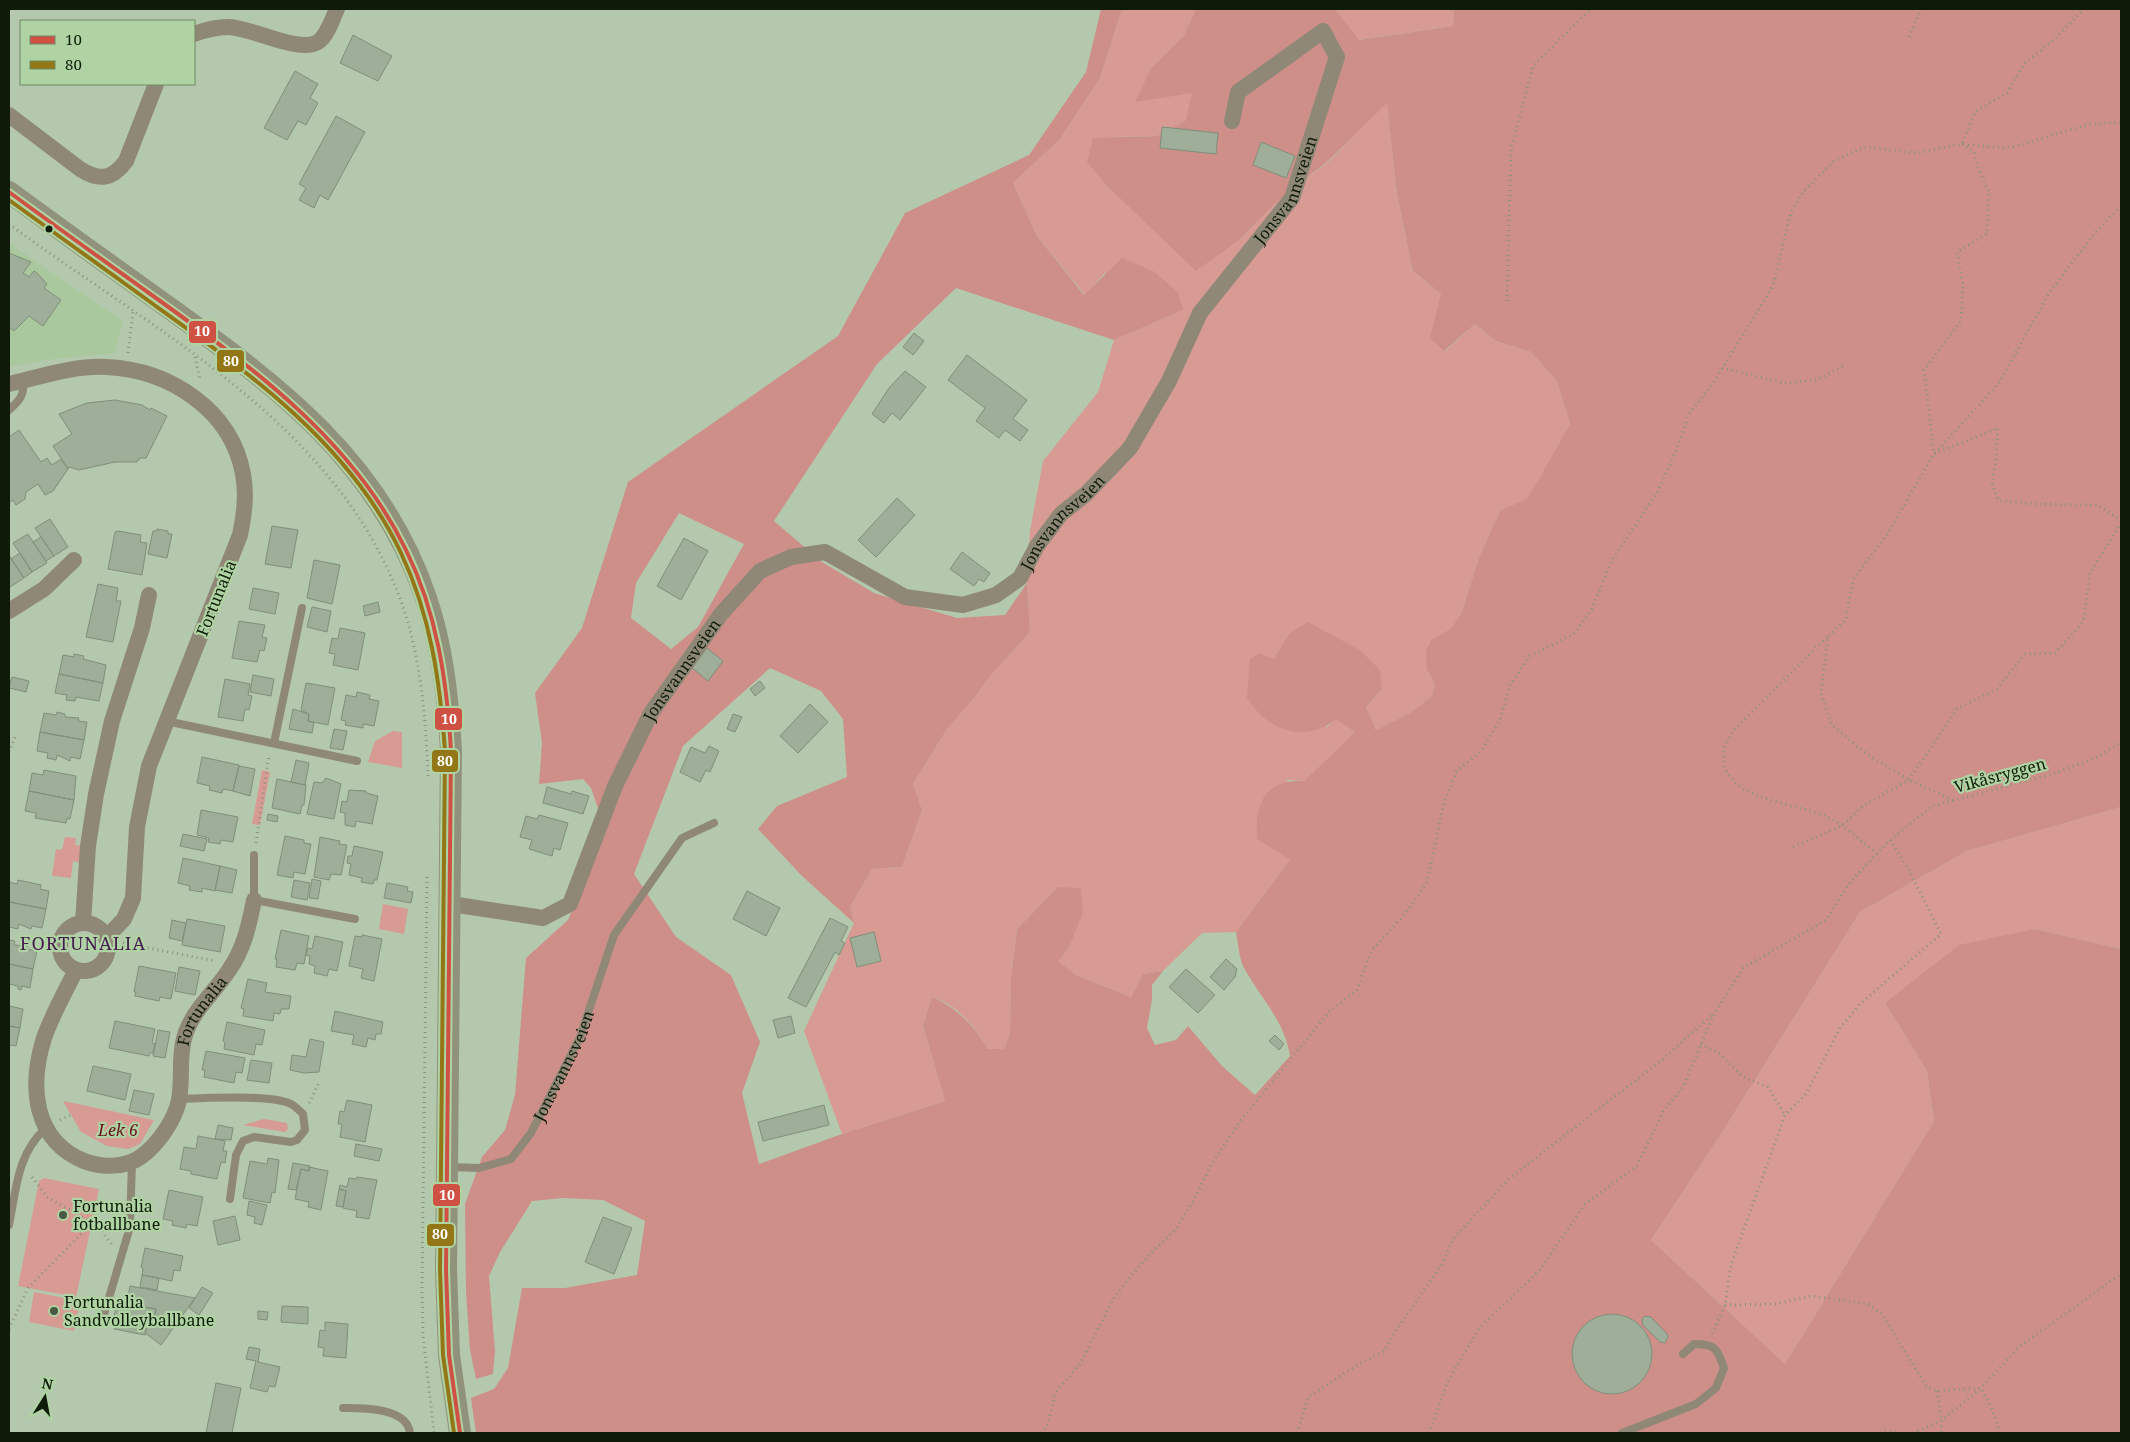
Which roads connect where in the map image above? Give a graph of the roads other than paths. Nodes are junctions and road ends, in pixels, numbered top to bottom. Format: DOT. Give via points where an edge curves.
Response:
graph roads {
  1 [pos="337,9"];
  2 [pos="195,34"];
  3 [pos="156,85"];
  4 [pos="9,115"];
  5 [pos="1232,121"];
  6 [pos="9,192"];
  7 [pos="15,382"];
  8 [pos="9,410"];
  9 [pos="74,560"];
  10 [pos="149,595"];
  11 [pos="302,608"];
  12 [pos="9,611"];
  13 [pos="166,721"];
  14 [pos="274,743"];
  15 [pos="358,761"];
  16 [pos="714,823"];
  17 [pos="254,855"];
  18 [pos="254,900"];
  19 [pos="451,904"];
  20 [pos="354,919"];
  21 [pos="83,923"];
  22 [pos="106,938"];
  23 [pos="76,970"];
  24 [pos="179,1099"];
  25 [pos="45,1129"];
  26 [pos="132,1162"];
  27 [pos="447,1167"];
  28 [pos="230,1199"];
  29 [pos="9,1225"];
  30 [pos="103,1318"];
  31 [pos="1683,1354"];
  32 [pos="343,1408"];
  33 [pos="410,1433"];
  34 [pos="460,1433"];
  35 [pos="1622,1433"];
  1 -- 2 [label="street" via="324,37 308,45 228,27"];
  3 -- 4 [label="street" via="126,161 118,171 105,177 80,169"];
  5 -- 19 [label="street, Jonsvannsveien" via="1238,92 1323,31 1337,57 1292,198 1200,313 1169,381 1130,448 1086,494 1061,514 1037,546 1020,578 996,596 963,605 905,597 825,552 791,557 760,571 721,614 651,713 615,786 570,904 543,918"];
  6 -- 19 [label="main road" via="279,390 330,438 372,491 416,572 441,656 451,750"];
  7 -- 8 [label="lane, Fortunalia" via="24,389 19,402"];
  7 -- 13 [label="street, Fortunalia" via="85,368 126,368 172,384 202,402 234,445 244,474 240,535"];
  9 -- 12 [label="street" via="44,589"];
  10 -- 21 [label="street" via="142,628 112,721 96,794 88,846"];
  11 -- 14 [label="lane"];
  13 -- 14 [label="lane"];
  13 -- 22 [label="street, Fortunalia" via="142,796 132,898 124,919"];
  14 -- 15 [label="lane"];
  16 -- 27 [label="lane, Jonsvannsveien" via="682,838 614,935 580,1037 531,1133 511,1159 479,1168"];
  17 -- 18 [label="lane"];
  18 -- 20 [label="lane"];
  18 -- 24 [label="street, Fortunalia" via="244,942 232,965 199,1008 186,1034"];
  19 -- 27 [label="main road"];
  21 -- 22 [label="street" via="97,927"];
  21 -- 23 [label="street" via="68,930 60,944 64,960"];
  22 -- 23 [label="street" via="108,945 104,961 92,970"];
  23 -- 25 [label="street" via="50,1022 40,1058 37,1097"];
  24 -- 26 [label="street, Fortunalia" via="171,1121 161,1135"];
  24 -- 28 [label="lane" via="276,1101 291,1104 303,1114 305,1130 297,1140 254,1137 243,1141 236,1155"];
  25 -- 26 [label="street" via="73,1156 86,1162 111,1166"];
  25 -- 29 [label="lane" via="34,1140 21,1163"];
  26 -- 30 [label="lane" via="130,1227"];
  27 -- 34 [label="main road" via="447,1318"];
  31 -- 35 [label="lane" via="1694,1344 1708,1344 1718,1351 1724,1368 1716,1388 1696,1404"];
  32 -- 33 [label="lane" via="388,1412 403,1420"];
}
